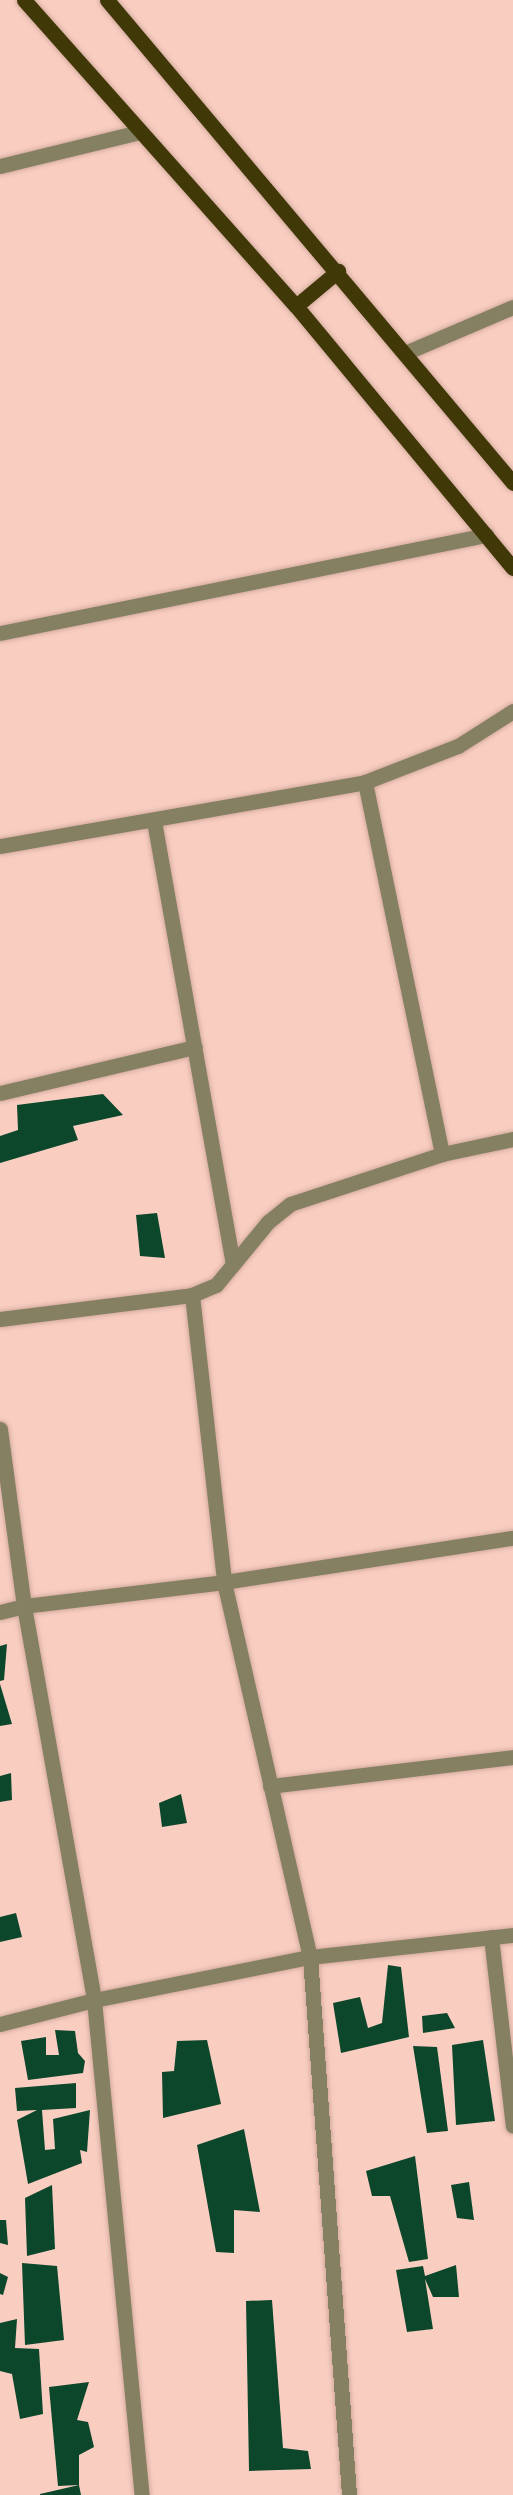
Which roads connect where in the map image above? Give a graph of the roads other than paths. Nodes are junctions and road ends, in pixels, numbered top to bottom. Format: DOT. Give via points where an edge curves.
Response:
graph roads {
  1 [pos="24,0"];
  2 [pos="107,0"];
  3 [pos="139,132"];
  4 [pos="0,166"];
  5 [pos="338,271"];
  6 [pos="296,306"];
  7 [pos="513,307"];
  8 [pos="405,353"];
  9 [pos="513,483"];
  10 [pos="486,535"];
  11 [pos="513,568"];
  12 [pos="0,633"];
  13 [pos="513,711"];
  14 [pos="365,782"];
  15 [pos="154,821"];
  16 [pos="0,846"];
  17 [pos="195,1047"];
  18 [pos="0,1093"];
  19 [pos="513,1139"];
  20 [pos="442,1154"];
  21 [pos="233,1264"];
  22 [pos="192,1295"];
  23 [pos="0,1319"];
  24 [pos="0,1429"];
  25 [pos="513,1538"];
  26 [pos="224,1582"];
  27 [pos="24,1606"];
  28 [pos="0,1612"];
  29 [pos="513,1757"];
  30 [pos="270,1786"];
  31 [pos="513,1935"];
  32 [pos="491,1937"];
  33 [pos="310,1957"];
  34 [pos="94,2000"];
  35 [pos="0,2024"];
  36 [pos="513,2126"];
  37 [pos="142,2495"];
  38 [pos="349,2495"];
  1 -- 3 [label="main road"];
  2 -- 5 [label="main road"];
  3 -- 4 [label="street"];
  3 -- 6 [label="main road"];
  5 -- 6 [label="main road"];
  5 -- 8 [label="main road"];
  6 -- 10 [label="main road"];
  7 -- 8 [label="street"];
  8 -- 9 [label="main road"];
  10 -- 11 [label="main road"];
  10 -- 12 [label="street"];
  13 -- 14 [label="street" via="458,746"];
  14 -- 15 [label="street"];
  14 -- 20 [label="street"];
  15 -- 16 [label="street"];
  15 -- 17 [label="street"];
  17 -- 18 [label="street"];
  17 -- 21 [label="street"];
  19 -- 20 [label="street"];
  20 -- 21 [label="street" via="290,1204 268,1222"];
  21 -- 22 [label="street" via="216,1286"];
  22 -- 23 [label="street"];
  22 -- 26 [label="street"];
  24 -- 27 [label="street"];
  25 -- 26 [label="street"];
  26 -- 27 [label="street"];
  26 -- 30 [label="street"];
  27 -- 28 [label="street"];
  27 -- 34 [label="street"];
  29 -- 30 [label="street"];
  30 -- 33 [label="street"];
  31 -- 32 [label="street"];
  32 -- 33 [label="street"];
  32 -- 36 [label="street"];
  33 -- 34 [label="street"];
  33 -- 38 [label="street"];
  34 -- 35 [label="street"];
  34 -- 37 [label="street"];
}
